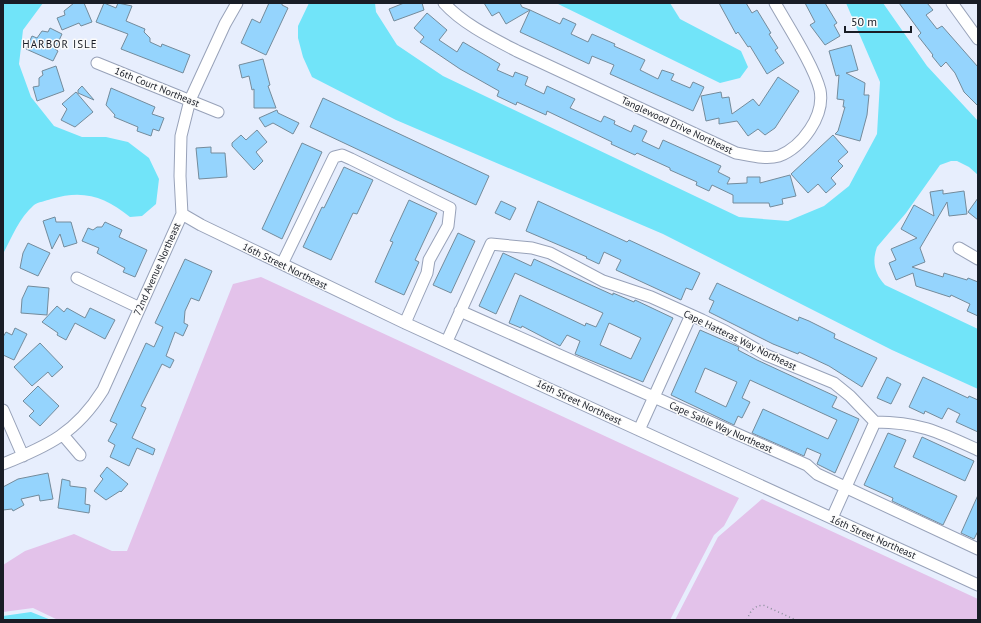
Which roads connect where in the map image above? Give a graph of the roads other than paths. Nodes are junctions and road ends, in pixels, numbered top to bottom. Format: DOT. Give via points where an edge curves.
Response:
graph roads {
  1 [pos="237,3"];
  2 [pos="444,3"];
  3 [pos="775,3"];
  4 [pos="952,3"];
  5 [pos="978,38"];
  6 [pos="97,63"];
  7 [pos="190,100"];
  8 [pos="218,112"];
  9 [pos="182,214"];
  10 [pos="959,248"];
  11 [pos="978,259"];
  12 [pos="282,264"];
  13 [pos="77,278"];
  14 [pos="140,308"];
  15 [pos="460,311"];
  16 [pos="691,315"];
  17 [pos="405,323"];
  18 [pos="447,341"];
  19 [pos="654,397"];
  20 [pos="3,410"];
  21 [pos="875,422"];
  22 [pos="639,430"];
  23 [pos="63,435"];
  24 [pos="978,450"];
  25 [pos="80,455"];
  26 [pos="23,456"];
  27 [pos="3,464"];
  28 [pos="845,487"];
  29 [pos="832,518"];
  30 [pos="978,549"];
  31 [pos="978,585"];
  1 -- 7 [label="street, 72nd Avenue Northeast"];
  2 -- 3 [label="street, Tanglewood Drive Northeast" via="452,12 486,35 517,52 736,153 759,157 778,156 792,149 814,123 819,107 820,91 811,68"];
  4 -- 5 [label="street"];
  6 -- 7 [label="street, 16th Court Northeast"];
  7 -- 8 [label="street, 16th Court Northeast"];
  7 -- 9 [label="street, 72nd Avenue Northeast" via="181,136"];
  9 -- 12 [label="street, 16th Street Northeast"];
  9 -- 14 [label="street, 72nd Avenue Northeast"];
  10 -- 11 [label="street"];
  12 -- 17 [label="street, 16th Street Northeast"];
  12 -- 17 [label="street" via="334,156 351,158 450,208 448,226 429,260 427,273"];
  13 -- 14 [label="street"];
  14 -- 23 [label="street, 72nd Avenue Northeast" via="103,390 92,408"];
  15 -- 16 [label="street, Cape Hatteras Way Northeast" via="492,244 532,248 550,254 603,281 651,297"];
  15 -- 18 [label="street"];
  15 -- 19 [label="street, Cape Sable Way Northeast"];
  16 -- 19 [label="street"];
  16 -- 21 [label="street, Cape Hatteras Way Northeast" via="766,355 834,383"];
  17 -- 18 [label="street, 16th Street Northeast"];
  18 -- 22 [label="street, 16th Street Northeast"];
  19 -- 22 [label="street"];
  19 -- 28 [label="street, Cape Sable Way Northeast" via="807,465 817,474"];
  20 -- 26 [label="street"];
  21 -- 24 [label="street" via="896,422 932,429"];
  21 -- 28 [label="street"];
  22 -- 29 [label="street, 16th Street Northeast"];
  23 -- 25 [label="street"];
  23 -- 26 [label="street, 72nd Avenue Northeast"];
  26 -- 27 [label="street, 72nd Avenue Northeast"];
  28 -- 29 [label="street"];
  28 -- 30 [label="street, Cape Sable Way Northeast"];
  29 -- 31 [label="street, 16th Street Northeast"];
}
